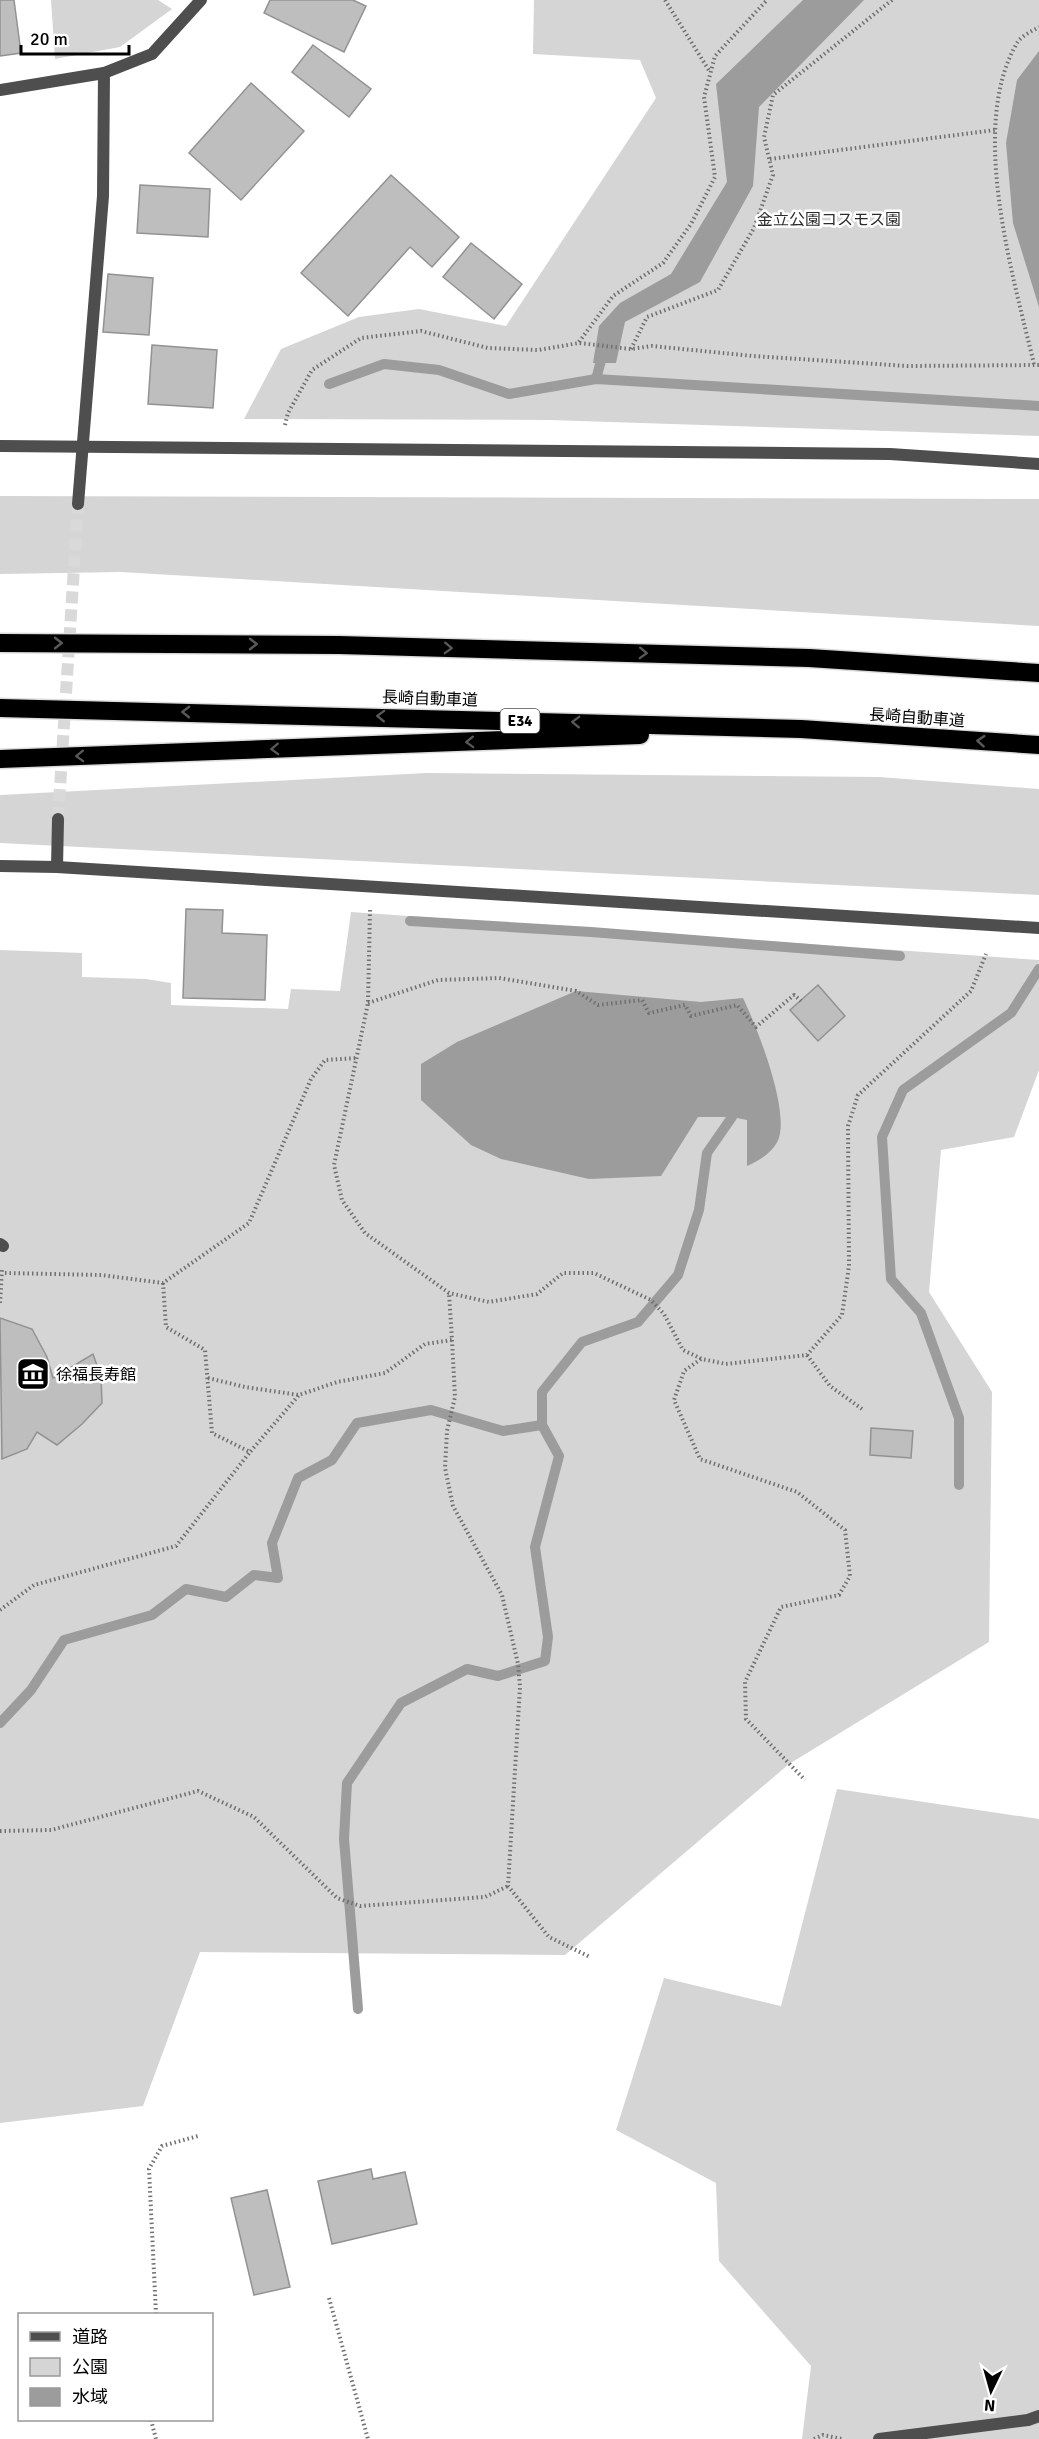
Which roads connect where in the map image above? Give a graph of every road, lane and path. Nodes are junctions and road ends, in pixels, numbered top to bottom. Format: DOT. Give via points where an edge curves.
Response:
graph roads {
  1 [pos="201,0"];
  2 [pos="665,0"];
  3 [pos="767,0"];
  4 [pos="892,0"];
  5 [pos="1039,27"];
  6 [pos="104,73"];
  7 [pos="710,73"];
  8 [pos="0,90"];
  9 [pos="995,130"];
  10 [pos="770,159"];
  11 [pos="579,343"];
  12 [pos="631,349"];
  13 [pos="1037,364"];
  14 [pos="0,446"];
  15 [pos="82,447"];
  16 [pos="279,449"];
  17 [pos="1039,464"];
  18 [pos="78,504"];
  19 [pos="0,643"];
  20 [pos="1039,673"];
  21 [pos="0,708"];
  22 [pos="801,729"];
  23 [pos="1039,745"];
  24 [pos="0,759"];
  25 [pos="58,819"];
  26 [pos="0,866"];
  27 [pos="57,867"];
  28 [pos="370,909"];
  29 [pos="1039,928"];
  30 [pos="986,954"];
  31 [pos="801,1000"];
  32 [pos="368,1003"];
  33 [pos="357,1058"];
  34 [pos="2,1245"];
  35 [pos="2,1273"];
  36 [pos="163,1283"];
  37 [pos="449,1293"];
  38 [pos="0,1303"];
  39 [pos="452,1340"];
  40 [pos="807,1355"];
  41 [pos="702,1359"];
  42 [pos="208,1378"];
  43 [pos="299,1395"];
  44 [pos="862,1409"];
  45 [pos="250,1452"];
  46 [pos="0,1610"];
  47 [pos="805,1780"];
  48 [pos="0,1831"];
  49 [pos="508,1886"];
  50 [pos="590,1957"];
  51 [pos="198,2136"];
  52 [pos="329,2298"];
  53 [pos="156,2313"];
  54 [pos="1039,2416"];
  55 [pos="151,2421"];
  56 [pos="156,2439"];
  57 [pos="368,2439"];
  58 [pos="814,2439"];
  59 [pos="842,2439"];
  60 [pos="879,2439"];
  1 -- 6 [label="street" via="152,54"];
  2 -- 7 [label="path"];
  3 -- 7 [label="path" via="715,56"];
  4 -- 10 [label="path" via="773,95 764,137"];
  5 -- 9 [label="path" via="1018,41 1000,86"];
  6 -- 8 [label="street"];
  6 -- 15 [label="street" via="103,196"];
  7 -- 11 [label="path" via="704,97 715,177 691,224 663,263 613,296"];
  9 -- 10 [label="path"];
  9 -- 13 [label="path" via="1000,200 1010,260"];
  10 -- 12 [label="path" via="773,175 754,228 718,290 646,317"];
  11 -- 12 [label="path"];
  11 -- 16 [label="path" via="538,350 488,348 421,331 361,338 312,370 288,413"];
  12 -- 13 [label="path" via="652,346 907,366"];
  14 -- 15 [label="street"];
  15 -- 16 [label="street"];
  15 -- 18 [label="street"];
  16 -- 17 [label="street" via="890,454"];
  19 -- 20 [label="highway, one-way" via="339,645 809,658"];
  22 -- 21 [label="highway, 長崎自動車道 / E34, one-way"];
  23 -- 22 [label="highway, 長崎自動車道 / E34, one-way"];
  22 -- 24 [label="highway, one-way"];
  25 -- 27 [label="street"];
  26 -- 27 [label="street"];
  27 -- 29 [label="street"];
  28 -- 32 [label="path"];
  30 -- 40 [label="path" via="971,991 858,1095 848,1126 849,1266 842,1315"];
  31 -- 32 [label="path" via="794,995 756,1027 737,1005 691,1016 685,1005 649,1013 642,1000 598,1005 576,991 499,978 438,980"];
  32 -- 33 [label="path"];
  33 -- 36 [label="path" via="325,1060 311,1079 249,1223"];
  33 -- 37 [label="path" via="334,1165 342,1200 365,1233"];
  34 -- 35 [label="path"];
  35 -- 36 [label="path" via="100,1275"];
  35 -- 38 [label="path"];
  36 -- 42 [label="path" via="166,1328 205,1350"];
  37 -- 39 [label="path"];
  37 -- 41 [label="path" via="489,1302 537,1294 563,1273 594,1273 651,1300 664,1314 683,1350"];
  39 -- 43 [label="path" via="425,1344 385,1373 337,1382"];
  39 -- 49 [label="path" via="455,1397 447,1431 445,1468 453,1506 502,1595 518,1664 520,1687"];
  40 -- 41 [label="path" via="726,1364"];
  40 -- 44 [label="path" via="830,1386"];
  41 -- 47 [label="path" via="684,1371 674,1400 700,1459 797,1492 845,1530 850,1576 839,1595 782,1607 744,1682 746,1719"];
  42 -- 43 [label="path"];
  42 -- 45 [label="path" via="212,1433"];
  43 -- 45 [label="path"];
  45 -- 46 [label="path" via="176,1546 34,1585"];
  48 -- 49 [label="path" via="51,1830 198,1791 254,1817 337,1898 360,1906 485,1897"];
  49 -- 50 [label="path" via="549,1937"];
  51 -- 53 [label="path" via="162,2146 149,2169"];
  52 -- 57 [label="path"];
  54 -- 60 [label="street"];
  55 -- 56 [label="path"];
  58 -- 59 [label="path" via="823,2435"];
}
